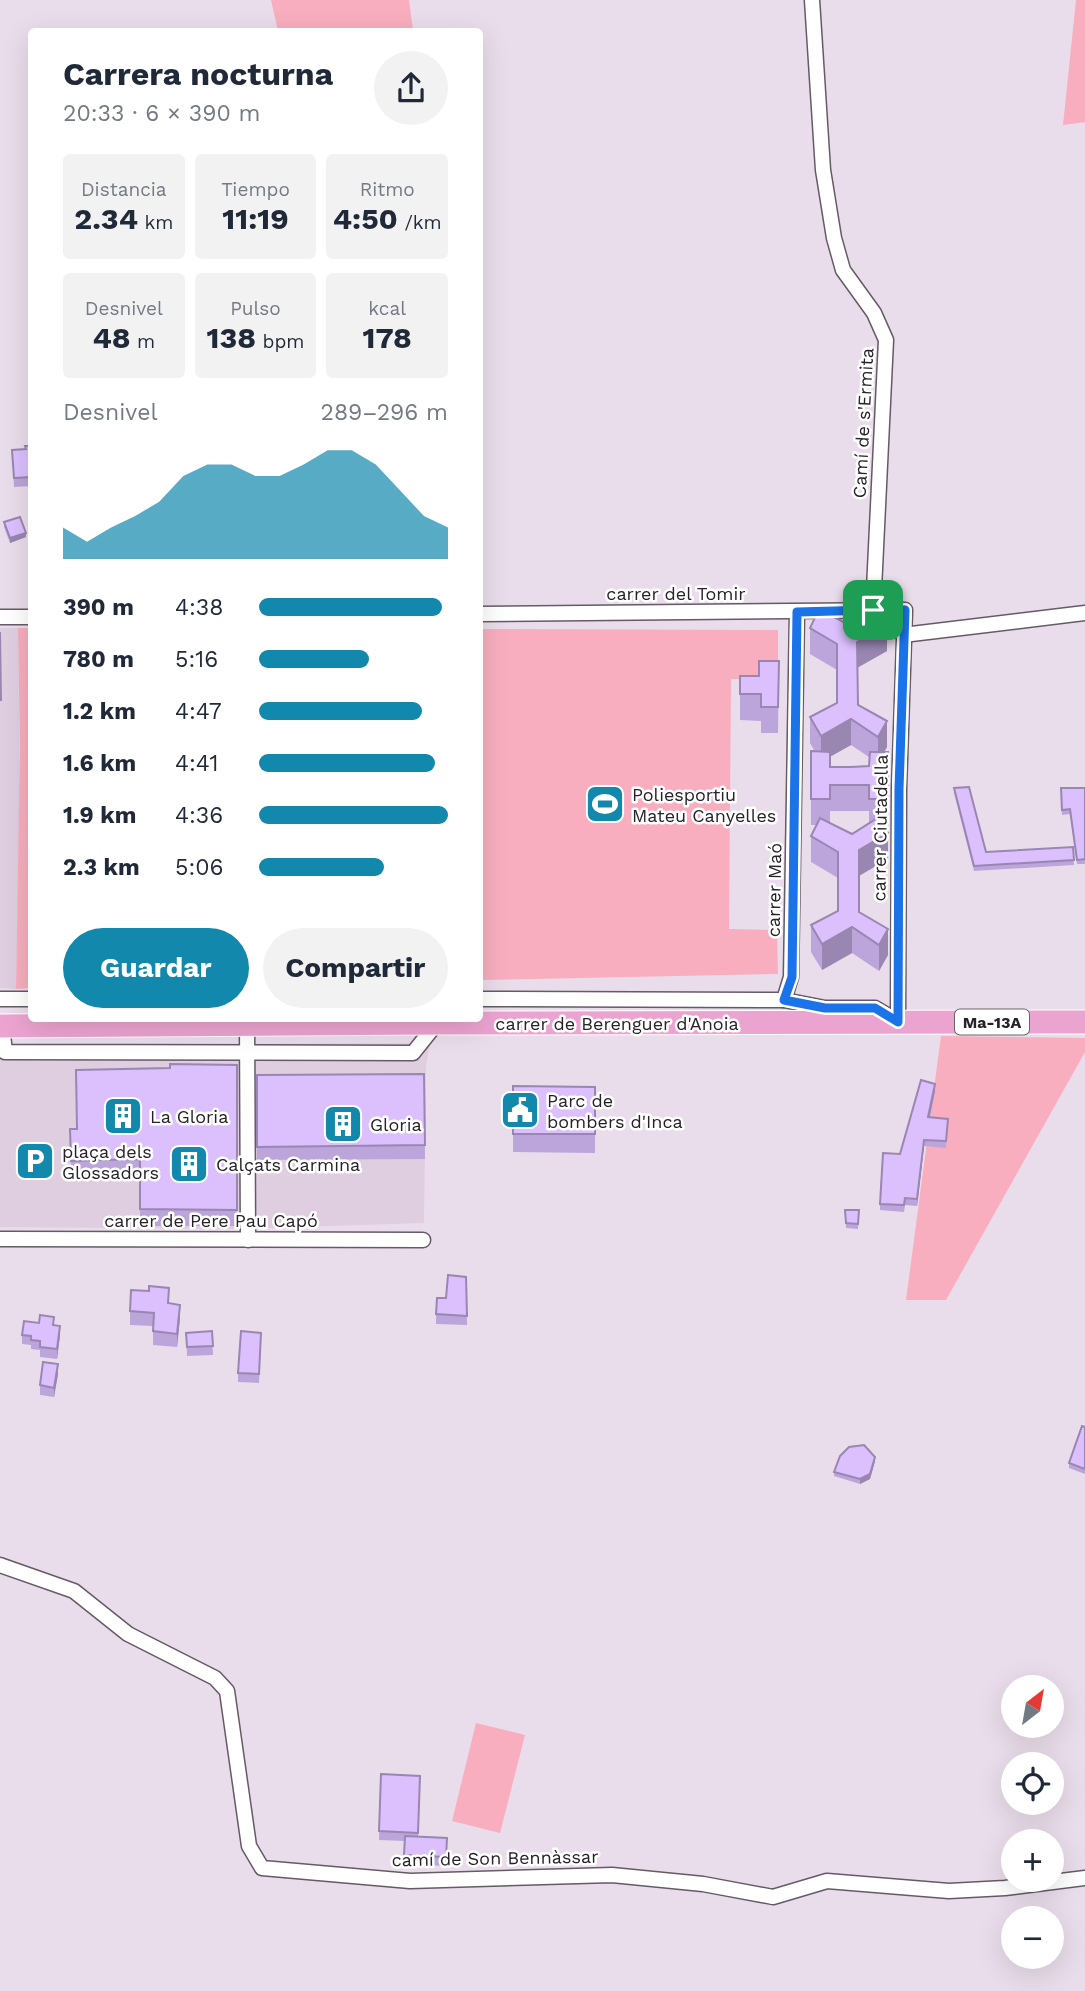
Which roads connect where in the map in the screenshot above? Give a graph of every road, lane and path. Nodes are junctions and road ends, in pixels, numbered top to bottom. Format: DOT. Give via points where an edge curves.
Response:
graph roads {
  1 [pos="812,0"];
  2 [pos="873,610"];
  3 [pos="797,612"];
  4 [pos="1085,613"];
  5 [pos="483,614"];
  6 [pos="0,617"];
  7 [pos="28,617"];
  8 [pos="903,635"];
  9 [pos="0,999"];
  10 [pos="28,999"];
  11 [pos="483,999"];
  12 [pos="784,1000"];
  13 [pos="198,1022"];
  14 [pos="247,1022"];
  15 [pos="378,1022"];
  16 [pos="898,1022"];
  17 [pos="1085,1022"];
  18 [pos="437,1023"];
  19 [pos="1,1026"];
  20 [pos="248,1053"];
  21 [pos="0,1239"];
  22 [pos="248,1240"];
  23 [pos="423,1240"];
  24 [pos="0,1565"];
  25 [pos="1085,1878"];
  1 -- 2 [label="street, Camí de s'Ermita" via="823,170 834,238 843,270 874,313 886,340"];
  2 -- 3 [label="street, carrer del Tomir"];
  2 -- 8 [label="street, carrer Ciutadella" via="905,610"];
  3 -- 5 [label="street, carrer del Tomir"];
  3 -- 12 [label="street, carrer Maó" via="792,977"];
  4 -- 8 [label="street"];
  6 -- 7 [label="street"];
  8 -- 16 [label="street, carrer Ciutadella"];
  9 -- 10 [label="street"];
  11 -- 12 [label="street"];
  12 -- 16 [label="street" via="825,1008 875,1008"];
  13 -- 19 [label="main road, carrer de Berenguer d'Anoia"];
  14 -- 20 [label="street"];
  15 -- 18 [label="main road, carrer de Berenguer d'Anoia"];
  16 -- 17 [label="main road, Ma-13A"];
  16 -- 18 [label="main road, carrer de Berenguer d'Anoia"];
  18 -- 20 [label="street" via="412,1053"];
  19 -- 20 [label="street" via="5,1052"];
  20 -- 22 [label="street"];
  21 -- 22 [label="street, carrer de Pere Pau Capó"];
  22 -- 23 [label="street, carrer de Pere Pau Capó"];
  24 -- 25 [label="street, camí de Son Bennàssar" via="74,1591 128,1634 215,1678 226,1691 249,1846 261,1868 410,1881 612,1875 773,1897 827,1881 949,1891"];
}
